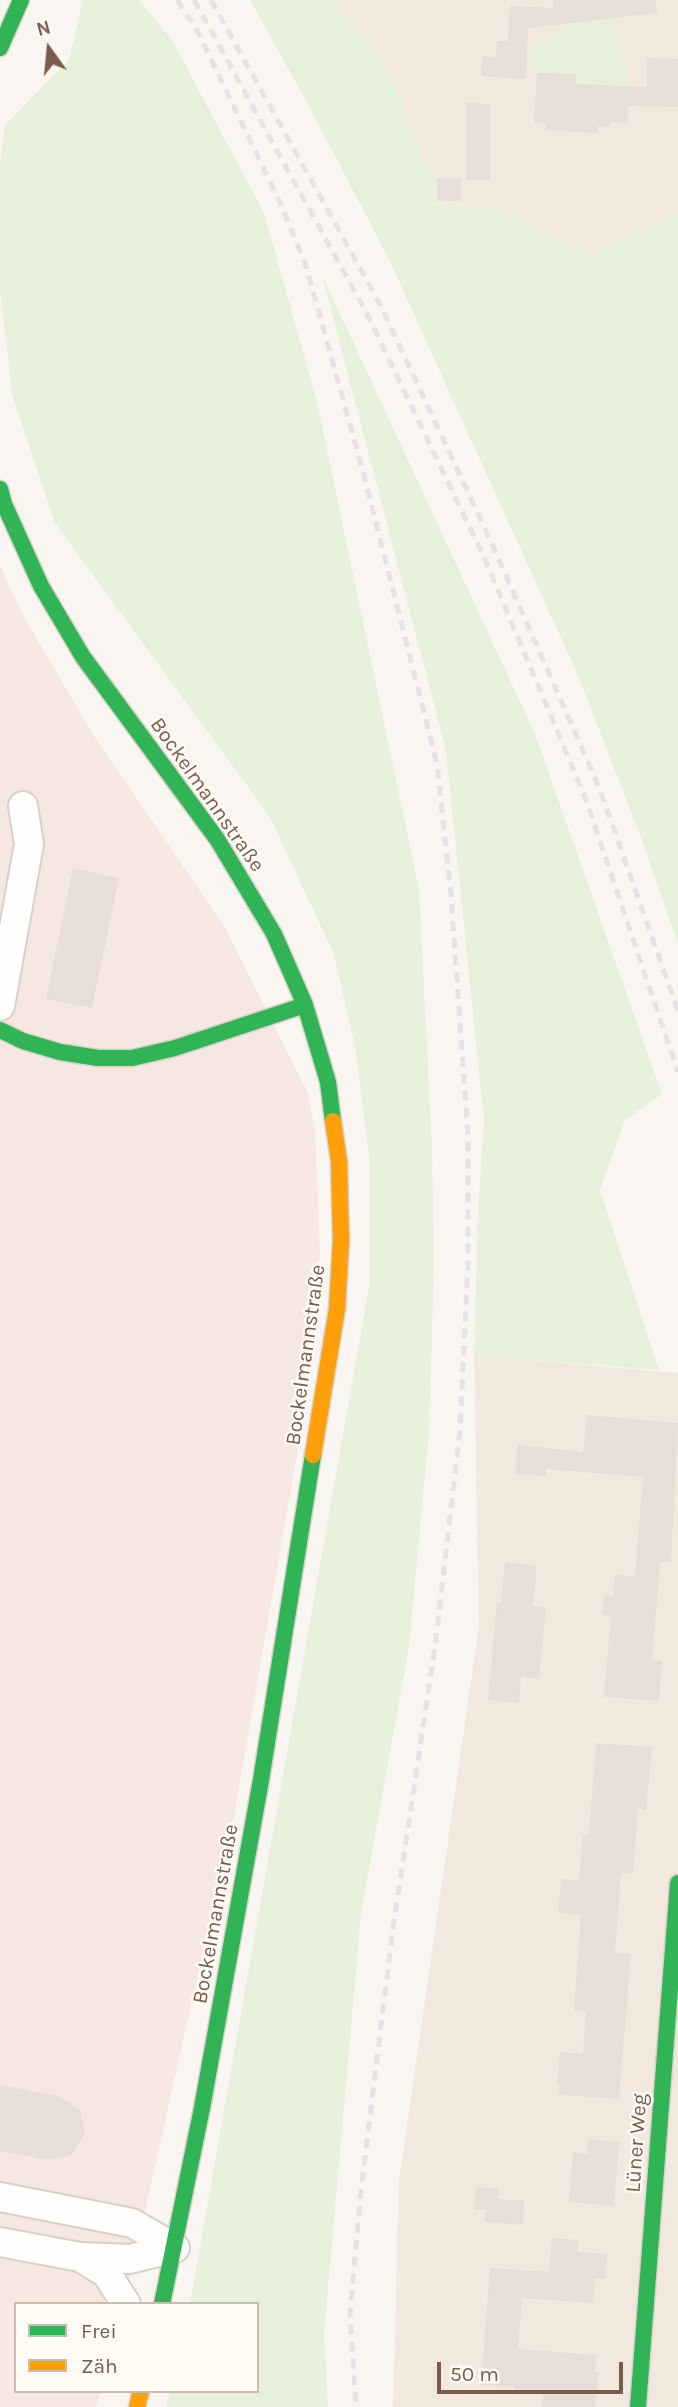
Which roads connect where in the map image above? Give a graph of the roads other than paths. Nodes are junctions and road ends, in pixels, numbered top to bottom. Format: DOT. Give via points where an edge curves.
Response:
graph roads {
  1 [pos="21,0"];
  2 [pos="0,48"];
  3 [pos="0,489"];
  4 [pos="23,806"];
  5 [pos="0,1006"];
  6 [pos="305,1006"];
  7 [pos="0,1030"];
  8 [pos="678,1883"];
  9 [pos="0,2197"];
  10 [pos="0,2242"];
  11 [pos="175,2248"];
  12 [pos="80,2257"];
  13 [pos="125,2302"];
  14 [pos="162,2302"];
  15 [pos="638,2407"];
  1 -- 2 [label="main road"];
  3 -- 6 [label="main road, Bockelmannstraße" via="41,586 83,657 217,839 274,934"];
  4 -- 5 [label="street" via="29,844"];
  6 -- 7 [label="main road" via="132,1058 60,1052"];
  6 -- 11 [label="main road, Bockelmannstraße" via="328,1082 339,1161 337,1308 261,1780"];
  8 -- 15 [label="main road, Lüner Weg"];
  9 -- 11 [label="street" via="132,2224"];
  10 -- 12 [label="street"];
  11 -- 12 [label="street" via="130,2259"];
  11 -- 14 [label="main road, Bockelmannstraße"];
  12 -- 13 [label="street" via="107,2274"];
}
